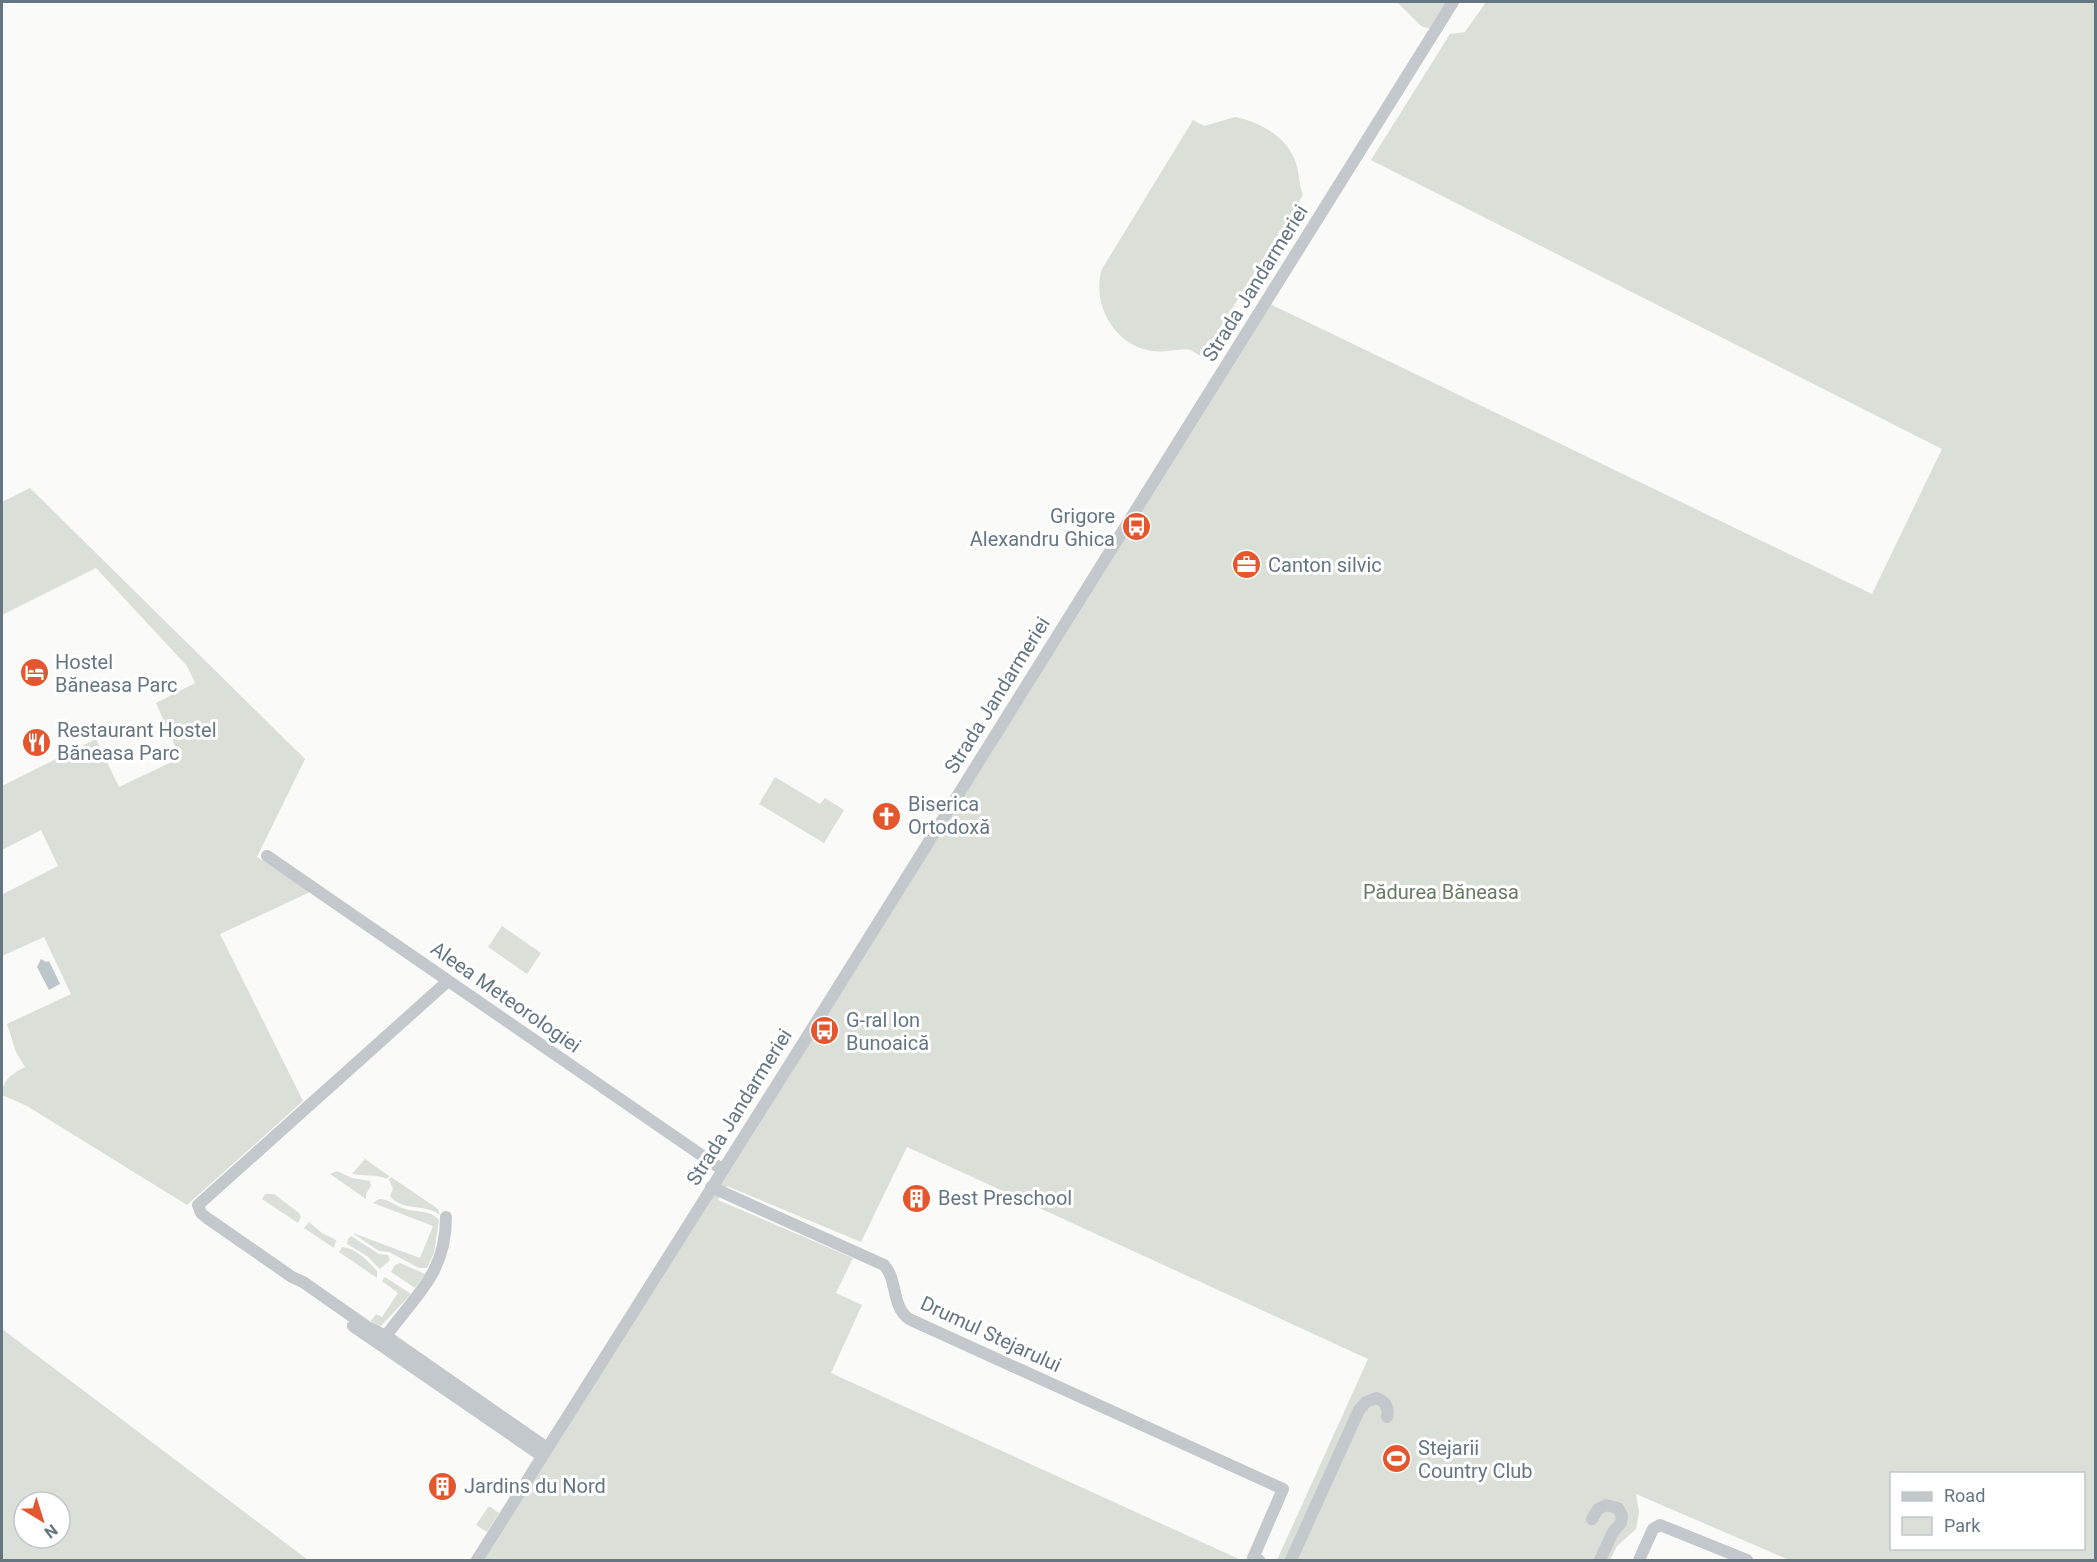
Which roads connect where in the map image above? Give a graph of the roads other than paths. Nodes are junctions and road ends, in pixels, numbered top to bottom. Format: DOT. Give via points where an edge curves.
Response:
graph roads {
  1 [pos="1454,2"];
  2 [pos="267,856"];
  3 [pos="448,981"];
  4 [pos="723,1170"];
  5 [pos="711,1187"];
  6 [pos="446,1217"];
  7 [pos="301,1291"];
  8 [pos="386,1336"];
  9 [pos="1387,1417"];
  10 [pos="545,1452"];
  11 [pos="1592,1519"];
  12 [pos="1256,1559"];
  13 [pos="477,1560"];
  14 [pos="1291,1560"];
  15 [pos="1600,1560"];
  16 [pos="1639,1560"];
  17 [pos="1747,1560"];
  1 -- 4 [label="street, Strada Jandarmeriei"];
  2 -- 3 [label="street, Aleea Meteorologiei"];
  3 -- 4 [label="street, Aleea Meteorologiei"];
  3 -- 8 [label="street" via="198,1205 207,1218"];
  4 -- 5 [label="street, Strada Jandarmeriei"];
  5 -- 10 [label="street, Strada Jandarmeriei"];
  5 -- 12 [label="street, Drumul Stejarului" via="884,1265 901,1312 909,1319 1283,1490"];
  6 -- 8 [label="street" via="445,1244 437,1267"];
  7 -- 10 [label="street"];
  8 -- 10 [label="street"];
  9 -- 14 [label="street" via="1387,1406 1376,1398 1359,1410"];
  10 -- 13 [label="street, Strada Jandarmeriei"];
  11 -- 15 [label="street" via="1606,1505 1618,1508 1622,1516"];
  16 -- 17 [label="street" via="1653,1529 1660,1525"];
}
